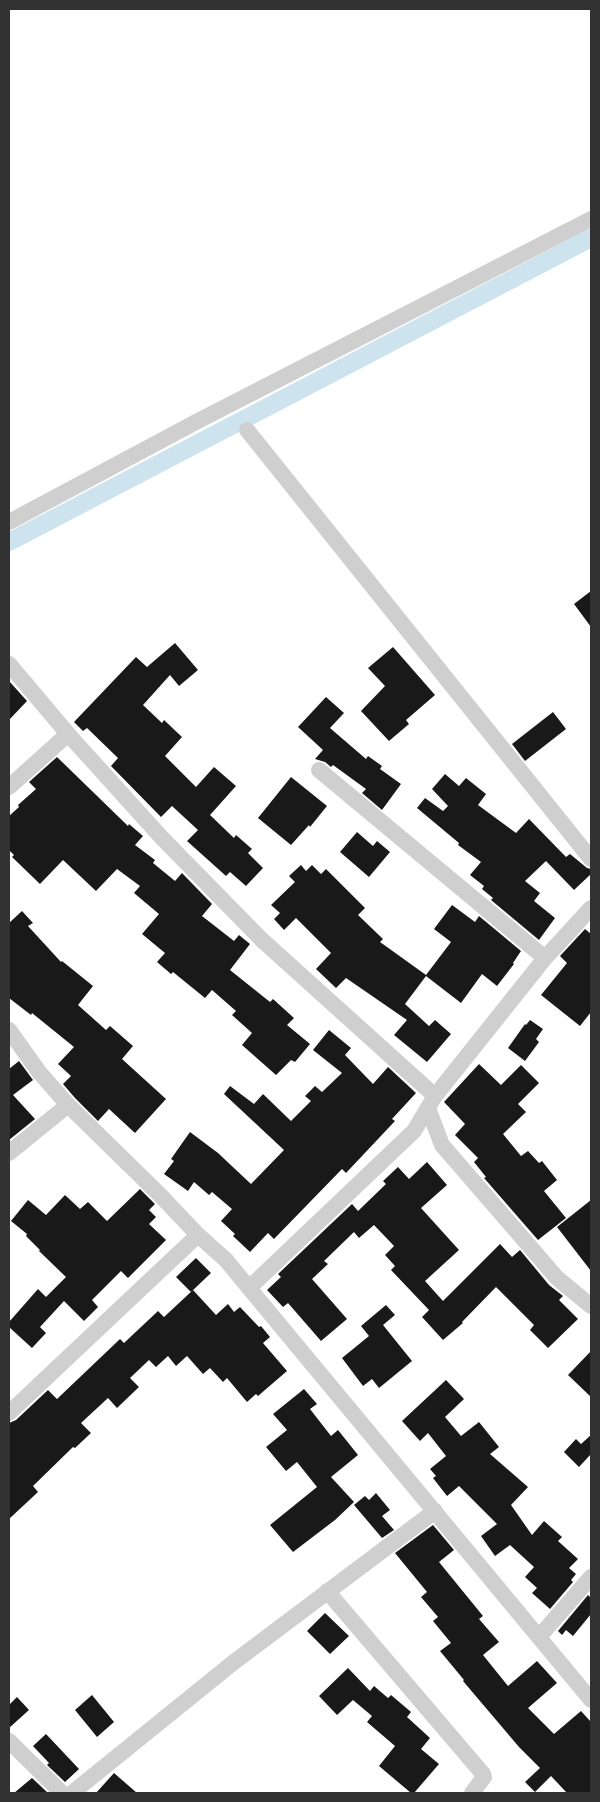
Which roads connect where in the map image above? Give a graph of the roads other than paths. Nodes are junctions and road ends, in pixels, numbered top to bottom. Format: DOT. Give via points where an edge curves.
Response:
graph roads {
  1 [pos="591,219"];
  2 [pos="248,430"];
  3 [pos="9,522"];
  4 [pos="9,664"];
  5 [pos="68,734"];
  6 [pos="319,770"];
  7 [pos="9,788"];
  8 [pos="591,859"];
  9 [pos="591,908"];
  10 [pos="545,958"];
  11 [pos="9,1030"];
  12 [pos="432,1102"];
  13 [pos="68,1105"];
  14 [pos="414,1130"];
  15 [pos="442,1145"];
  16 [pos="9,1153"];
  17 [pos="198,1235"];
  18 [pos="250,1288"];
  19 [pos="591,1306"];
  20 [pos="9,1413"];
  21 [pos="435,1511"];
  22 [pos="591,1577"];
  23 [pos="327,1591"];
  24 [pos="539,1637"];
  25 [pos="591,1700"];
  26 [pos="9,1741"];
  27 [pos="62,1793"];
  28 [pos="72,1793"];
  29 [pos="472,1793"];
  1 -- 3 [label="street"];
  2 -- 8 [label="street"];
  4 -- 5 [label="street"];
  5 -- 7 [label="street"];
  5 -- 12 [label="street" via="162,838 262,940"];
  6 -- 10 [label="street"];
  9 -- 10 [label="street"];
  10 -- 12 [label="street"];
  11 -- 13 [label="street"];
  12 -- 14 [label="street"];
  12 -- 15 [label="street"];
  13 -- 16 [label="street"];
  13 -- 17 [label="street"];
  14 -- 15 [label="street"];
  14 -- 18 [label="street"];
  15 -- 19 [label="street" via="557,1278"];
  17 -- 18 [label="street"];
  17 -- 20 [label="street"];
  18 -- 21 [label="street"];
  21 -- 23 [label="street"];
  21 -- 24 [label="street"];
  22 -- 24 [label="street"];
  23 -- 28 [label="street"];
  23 -- 29 [label="street" via="483,1774"];
  24 -- 25 [label="street"];
  26 -- 27 [label="street"];
}
